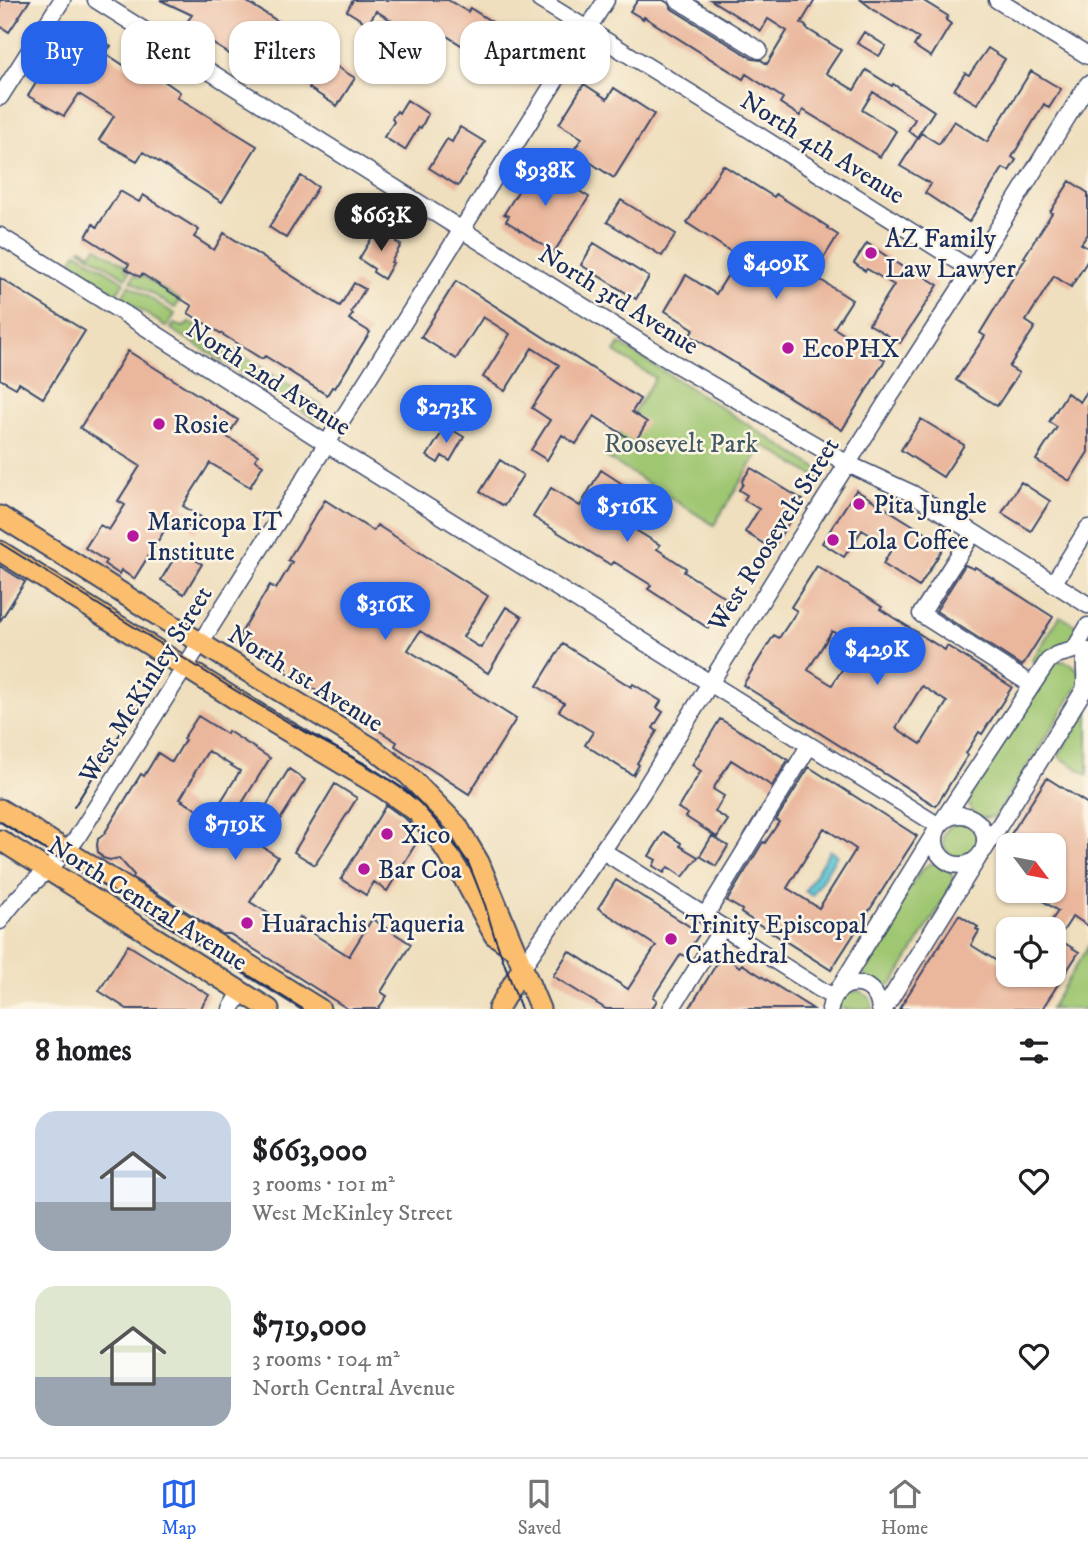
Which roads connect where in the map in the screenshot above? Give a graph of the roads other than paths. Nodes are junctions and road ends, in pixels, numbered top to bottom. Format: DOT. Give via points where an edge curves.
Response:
graph roads {
  1 [pos="62,0"];
  2 [pos="96,0"];
  3 [pos="540,0"];
  4 [pos="606,0"];
  5 [pos="679,0"];
  6 [pos="997,0"];
  7 [pos="574,21"];
  8 [pos="593,21"];
  9 [pos="610,44"];
  10 [pos="759,50"];
  11 [pos="1088,56"];
  12 [pos="554,84"];
  13 [pos="1088,84"];
  14 [pos="0,97"];
  15 [pos="461,230"];
  16 [pos="0,236"];
  17 [pos="972,270"];
  18 [pos="327,444"];
  19 [pos="848,464"];
  20 [pos="0,516"];
  21 [pos="1088,528"];
  22 [pos="973,533"];
  23 [pos="0,551"];
  24 [pos="1053,584"];
  25 [pos="1088,605"];
  26 [pos="1088,626"];
  27 [pos="200,643"];
  28 [pos="1082,653"];
  29 [pos="184,667"];
  30 [pos="710,684"];
  31 [pos="1032,685"];
  32 [pos="809,746"];
  33 [pos="0,809"];
  34 [pos="939,827"];
  35 [pos="0,840"];
  36 [pos="603,851"];
  37 [pos="981,854"];
  38 [pos="58,860"];
  39 [pos="160,908"];
  40 [pos="705,916"];
  41 [pos="0,921"];
  42 [pos="723,927"];
  43 [pos="519,958"];
  44 [pos="236,1001"];
  45 [pos="831,1001"];
  46 [pos="269,1009"];
  47 [pos="276,1009"];
  48 [pos="320,1009"];
  49 [pos="498,1009"];
  50 [pos="540,1009"];
  51 [pos="671,1009"];
  52 [pos="882,1009"];
  1 -- 14 [label="street"];
  2 -- 15 [label="street, North 3rd Avenue"];
  3 -- 7 [label="street, North 4th Avenue"];
  4 -- 8 [label="street, West McKinley Street"];
  5 -- 10 [label="street"];
  6 -- 11 [label="street"];
  9 -- 17 [label="street, North 4th Avenue"];
  12 -- 15 [label="street, West McKinley Street"];
  13 -- 17 [label="street, West Roosevelt Street"];
  15 -- 18 [label="street, West McKinley Street"];
  15 -- 19 [label="street, North 3rd Avenue" via="667,359"];
  16 -- 18 [label="street, North 2nd Avenue"];
  17 -- 19 [label="street, West Roosevelt Street"];
  18 -- 27 [label="street, West McKinley Street"];
  18 -- 30 [label="street, North 2nd Avenue"];
  19 -- 22 [label="street, North 3rd Avenue" via="913,494"];
  19 -- 30 [label="street, West Roosevelt Street"];
  20 -- 27 [label="main road, North 1st Avenue"];
  21 -- 24 [label="street"];
  22 -- 24 [label="street, North 3rd Avenue"];
  22 -- 31 [label="street" via="921,614"];
  23 -- 29 [label="main road, North 1st Avenue"];
  24 -- 25 [label="street, North 3rd Avenue"];
  26 -- 28 [label="street"];
  27 -- 29 [label="street, West McKinley Street"];
  27 -- 43 [label="main road, North 1st Avenue" via="369,746 408,775 457,825 479,862"];
  28 -- 31 [label="street" via="1056,655"];
  28 -- 37 [label="street" via="1084,690"];
  29 -- 38 [label="street, West McKinley Street"];
  29 -- 43 [label="main road, North 1st Avenue" via="416,812 464,879 494,935"];
  30 -- 32 [label="street, North 2nd Avenue"];
  30 -- 36 [label="street, West Roosevelt Street"];
  31 -- 34 [label="street"];
  32 -- 34 [label="street, North 2nd Avenue"];
  32 -- 40 [label="street"];
  33 -- 38 [label="main road, North Central Avenue"];
  34 -- 37 [label="street" via="957,815 973,819 984,832"];
  34 -- 37 [label="street" via="934,840 946,862 963,866"];
  34 -- 45 [label="street"];
  35 -- 38 [label="main road, North Central Avenue"];
  36 -- 40 [label="street"];
  36 -- 43 [label="street, West Roosevelt Street"];
  37 -- 52 [label="street"];
  38 -- 39 [label="main road, North Central Avenue"];
  38 -- 41 [label="street, West McKinley Street" via="23,891"];
  38 -- 44 [label="main road, North Central Avenue"];
  39 -- 47 [label="main road"];
  39 -- 48 [label="main road, North Central Avenue"];
  40 -- 42 [label="street"];
  42 -- 45 [label="street" via="826,993"];
  42 -- 51 [label="street"];
  43 -- 49 [label="main road, West Roosevelt Street"];
  43 -- 50 [label="main road"];
  44 -- 46 [label="main road, North Central Avenue"];
  45 -- 52 [label="street" via="844,986 860,984 875,993"];
}
